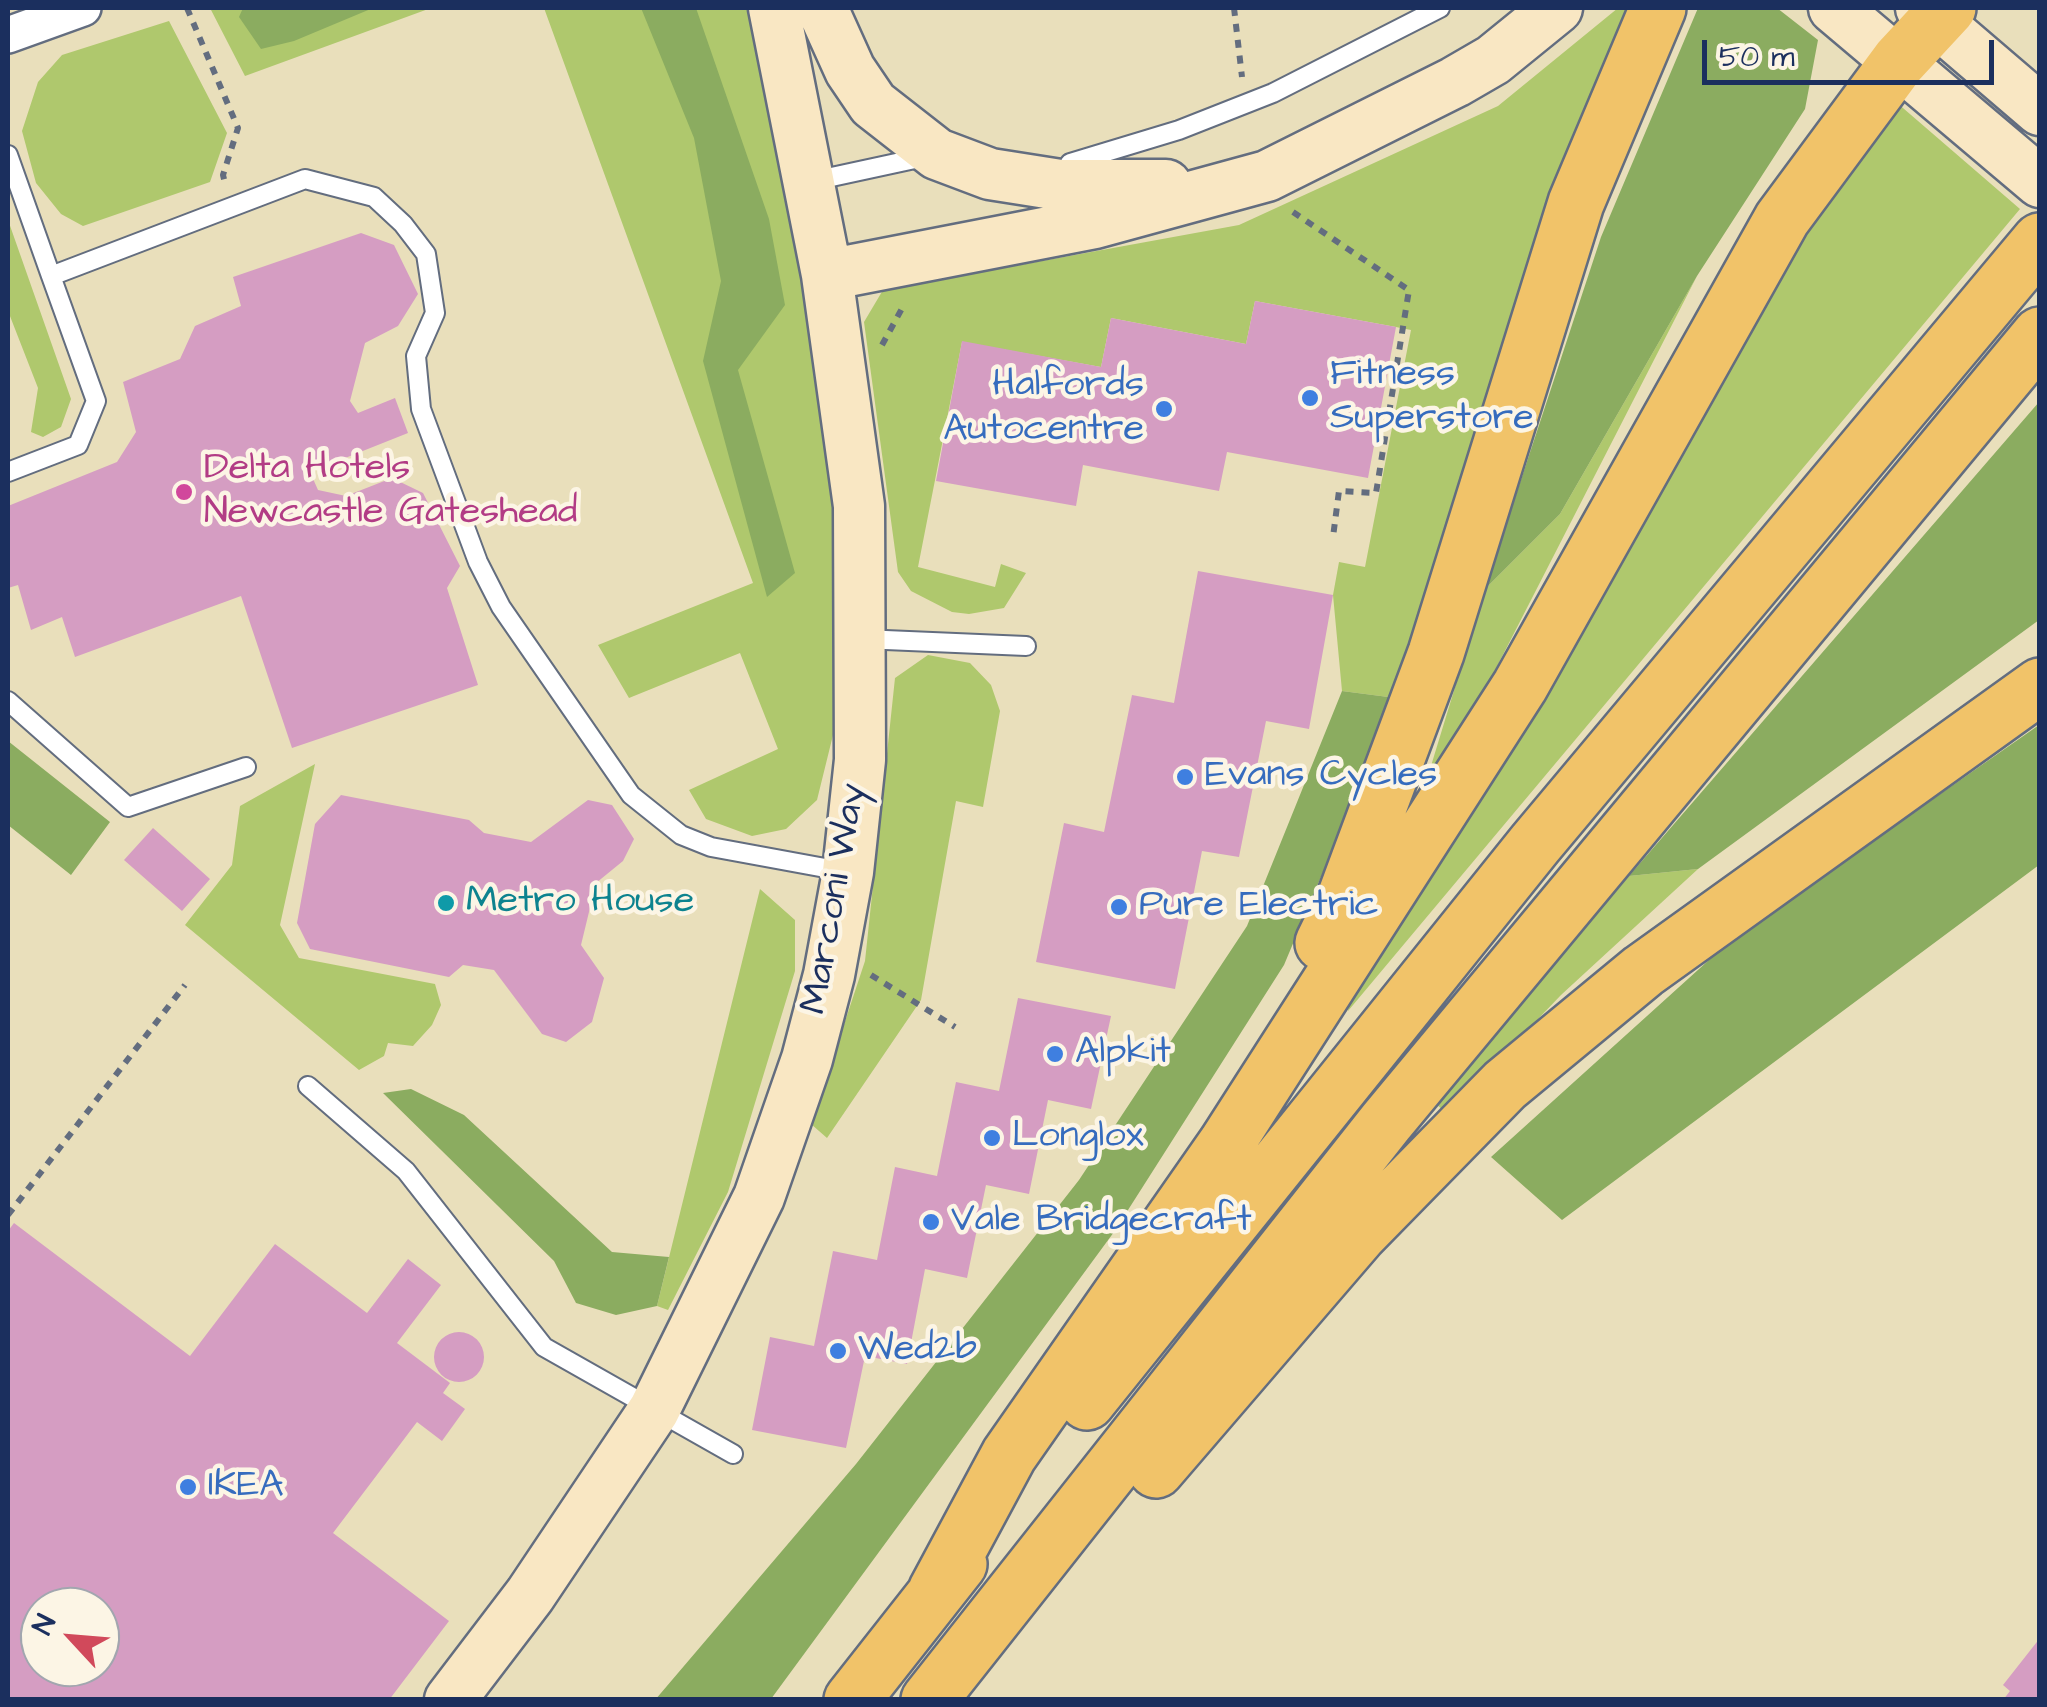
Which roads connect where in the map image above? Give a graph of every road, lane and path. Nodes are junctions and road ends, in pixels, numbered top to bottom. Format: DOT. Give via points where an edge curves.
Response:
graph roads {
  1 [pos="82,8"];
  2 [pos="187,8"];
  3 [pos="774,8"];
  4 [pos="822,8"];
  5 [pos="1440,8"];
  6 [pos="1557,8"];
  7 [pos="1658,8"];
  8 [pos="1834,8"];
  9 [pos="1944,21"];
  10 [pos="8,35"];
  11 [pos="1918,76"];
  12 [pos="2040,110"];
  13 [pos="8,154"];
  14 [pos="937,154"];
  15 [pos="990,174"];
  16 [pos="808,182"];
  17 [pos="2040,182"];
  18 [pos="1263,191"];
  19 [pos="231,207"];
  20 [pos="2040,241"];
  21 [pos="827,275"];
  22 [pos="51,276"];
  23 [pos="2040,335"];
  24 [pos="8,472"];
  25 [pos="1332,538"];
  26 [pos="862,639"];
  27 [pos="1026,646"];
  28 [pos="2040,686"];
  29 [pos="8,700"];
  30 [pos="246,766"];
  31 [pos="848,872"];
  32 [pos="833,951"];
  33 [pos="186,985"];
  34 [pos="955,1028"];
  35 [pos="308,1086"];
  36 [pos="1226,1144"];
  37 [pos="8,1216"];
  38 [pos="654,1410"];
  39 [pos="733,1454"];
  40 [pos="936,1591"];
  41 [pos="939,1686"];
  42 [pos="450,1700"];
  43 [pos="852,1700"];
  1 -- 10 [label="street"];
  2 -- 19 [label="path" via="238,128 223,175"];
  3 -- 16 [label="street, Marconi Way"];
  4 -- 14 [label="street" via="873,104"];
  5 -- 15 [label="lane" via="1273,92 1179,130 1092,160"];
  6 -- 18 [label="street" via="1456,82 1267,176"];
  7 -- 36 [label="highway" via="1576,203 1436,653 1350,882"];
  8 -- 11 [label="street"];
  9 -- 11 [label="highway"];
  9 -- 12 [label="street"];
  11 -- 17 [label="street"];
  11 -- 36 [label="highway" via="1774,233 1520,686"];
  13 -- 22 [label="lane"];
  14 -- 15 [label="street"];
  14 -- 16 [label="lane"];
  15 -- 18 [label="street" via="1060,185"];
  16 -- 21 [label="street, Marconi Way"];
  18 -- 21 [label="street"];
  18 -- 25 [label="path" via="1409,290 1376,493 1339,492"];
  19 -- 22 [label="lane"];
  19 -- 31 [label="lane" via="305,179 374,197 404,224 426,254 436,312 416,356 421,410 478,562 630,795 680,835 711,847"];
  20 -- 40 [label="highway" via="1535,844"];
  21 -- 26 [label="street, Marconi Way" via="860,506"];
  22 -- 24 [label="lane" via="96,402 78,445"];
  23 -- 41 [label="highway" via="1386,1122"];
  26 -- 27 [label="lane"];
  26 -- 31 [label="street, Marconi Way" via="860,760"];
  28 -- 41 [label="highway" via="1642,971 1505,1085 1359,1234 1126,1506"];
  29 -- 30 [label="lane" via="128,807"];
  31 -- 32 [label="street, Marconi Way"];
  32 -- 34 [label="path"];
  32 -- 38 [label="street, Marconi Way" via="807,1059 759,1197"];
  33 -- 37 [label="path"];
  35 -- 38 [label="lane" via="406,1171 544,1346"];
  36 -- 40 [label="highway" via="1009,1455"];
  38 -- 39 [label="lane"];
  38 -- 42 [label="street, Marconi Way" via="530,1595"];
  40 -- 43 [label="highway"];
}
